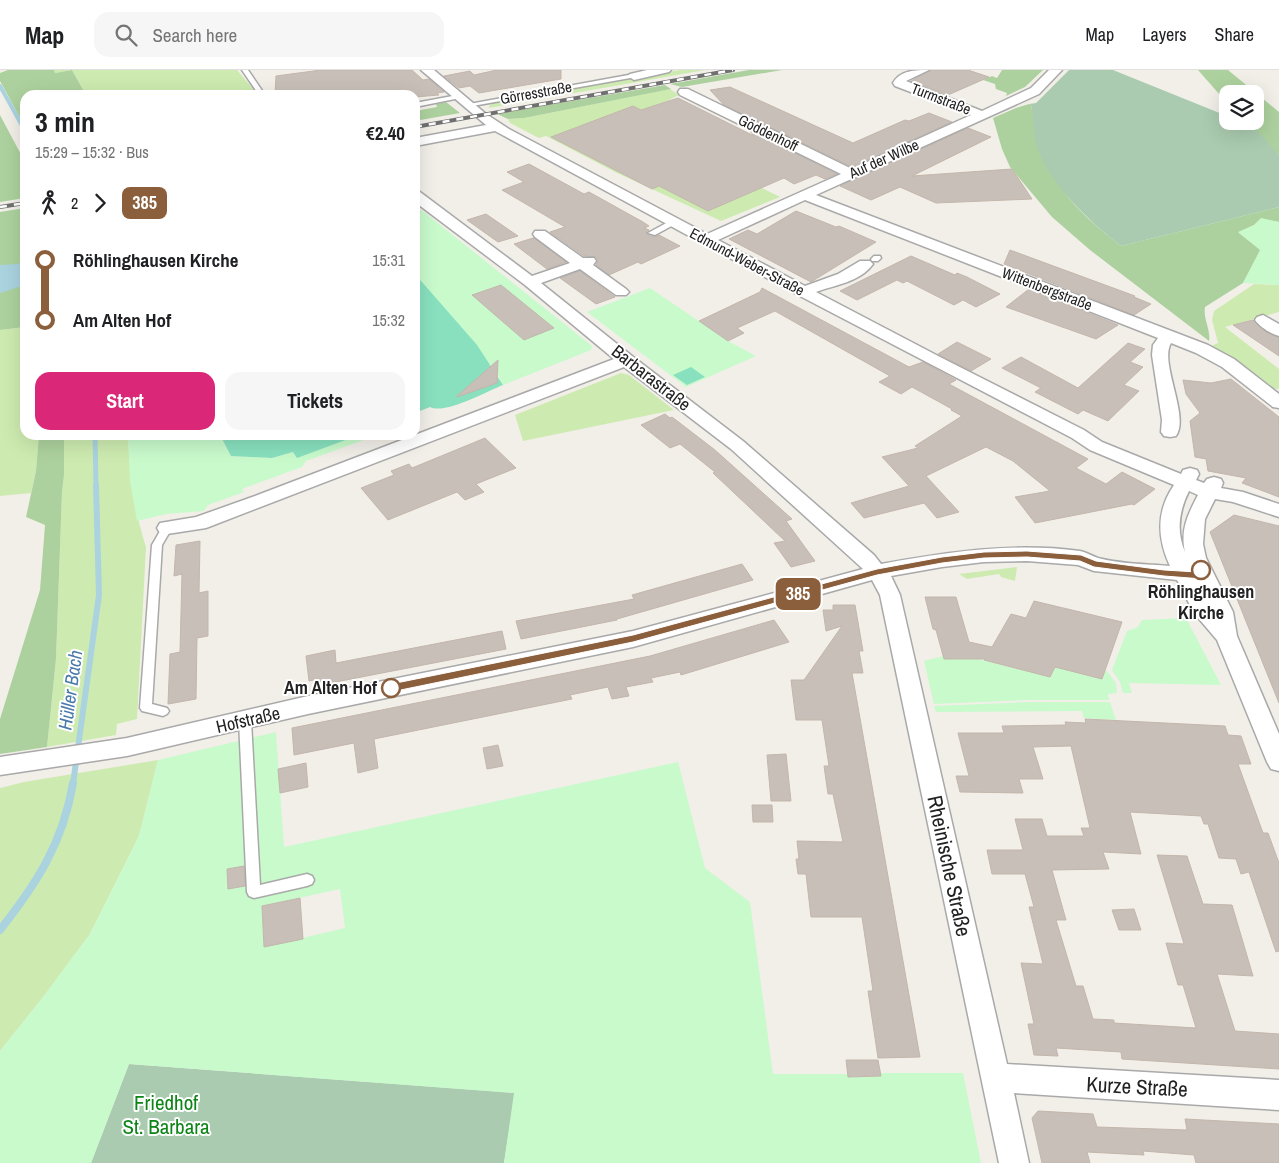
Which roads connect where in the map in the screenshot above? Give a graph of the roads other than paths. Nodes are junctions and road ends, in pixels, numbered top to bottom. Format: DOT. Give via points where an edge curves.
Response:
graph roads {
  1 [pos="245,70"];
  2 [pos="427,70"];
  3 [pos="665,70"];
  4 [pos="923,70"];
  5 [pos="1056,70"];
  6 [pos="634,76"];
  7 [pos="259,90"];
  8 [pos="684,92"];
  9 [pos="462,101"];
  10 [pos="420,105"];
  11 [pos="982,115"];
  12 [pos="495,127"];
  13 [pos="420,141"];
  14 [pos="852,174"];
  15 [pos="804,195"];
  16 [pos="420,199"];
  17 [pos="673,222"];
  18 [pos="652,233"];
  19 [pos="540,234"];
  20 [pos="912,237"];
  21 [pos="705,240"];
  22 [pos="895,247"];
  23 [pos="872,260"];
  24 [pos="585,262"];
  25 [pos="530,282"];
  26 [pos="621,292"];
  27 [pos="803,292"];
  28 [pos="1263,320"];
  29 [pos="1279,331"];
  30 [pos="1168,336"];
  31 [pos="626,360"];
  32 [pos="1276,398"];
  33 [pos="1170,432"];
  34 [pos="420,439"];
  35 [pos="418,440"];
  36 [pos="1187,478"];
  37 [pos="1211,488"];
  38 [pos="1279,511"];
  39 [pos="167,528"];
  40 [pos="1190,566"];
  41 [pos="877,572"];
  42 [pos="163,711"];
  43 [pos="245,721"];
  44 [pos="1279,762"];
  45 [pos="0,766"];
  46 [pos="307,880"];
  47 [pos="995,1078"];
  48 [pos="1279,1095"];
  49 [pos="1014,1163"];
  1 -- 7 [label="lane"];
  2 -- 9 [label="street, Edmund-Weber-Straße"];
  3 -- 6 [label="street, Görresstraße"];
  4 -- 11 [label="street, Turmstraße" via="901,79 899,83"];
  5 -- 11 [label="street, Auf der Wilbe" via="1035,91"];
  6 -- 9 [label="lane, Görresstraße"];
  8 -- 14 [label="street, Göddenhoff"];
  9 -- 10 [label="lane, Görresstraße"];
  9 -- 12 [label="street, Edmund-Weber-Straße"];
  11 -- 14 [label="street, Auf der Wilbe"];
  12 -- 13 [label="street"];
  12 -- 17 [label="street, Edmund-Weber-Straße"];
  14 -- 15 [label="street, Auf der Wilbe"];
  15 -- 20 [label="street, Wittenbergstraße"];
  15 -- 21 [label="street, Auf der Wilbe"];
  16 -- 25 [label="street, Barbarastraße"];
  17 -- 18 [label="lane"];
  17 -- 21 [label="street, Edmund-Weber-Straße"];
  19 -- 24 [label="street"];
  20 -- 22 [label="street"];
  20 -- 30 [label="street, Wittenbergstraße"];
  21 -- 27 [label="street, Edmund-Weber-Straße"];
  23 -- 27 [label="street" via="860,270"];
  24 -- 25 [label="street"];
  24 -- 26 [label="street"];
  25 -- 31 [label="street, Barbarastraße"];
  27 -- 36 [label="street, Edmund-Weber-Straße" via="1096,446"];
  28 -- 29 [label="street"];
  30 -- 32 [label="street, Wittenbergstraße" via="1214,354"];
  30 -- 33 [label="street" via="1161,345 1160,355 1171,420"];
  31 -- 34 [label="street"];
  31 -- 41 [label="street, Barbarastraße" via="737,445"];
  35 -- 39 [label="street" via="199,523"];
  36 -- 37 [label="street, Edmund-Weber-Straße"];
  36 -- 40 [label="street" via="1176,494 1170,514 1170,540"];
  37 -- 38 [label="street, Edmund-Weber-Straße"];
  37 -- 40 [label="street" via="1195,519"];
  39 -- 42 [label="lane" via="157,545 146,708"];
  40 -- 41 [label="street, Hofstraße" via="1094,564 1081,558 1027,554 942,560"];
  40 -- 44 [label="street" via="1203,611 1226,636"];
  41 -- 43 [label="street, Hofstraße" via="633,639 308,705"];
  41 -- 47 [label="street, Rheinische Straße" via="890,594"];
  43 -- 45 [label="street, Hofstraße" via="108,749"];
  43 -- 46 [label="lane" via="254,892"];
  47 -- 48 [label="street, Kurze Straße"];
  47 -- 49 [label="street, Rheinische Straße"];
}
